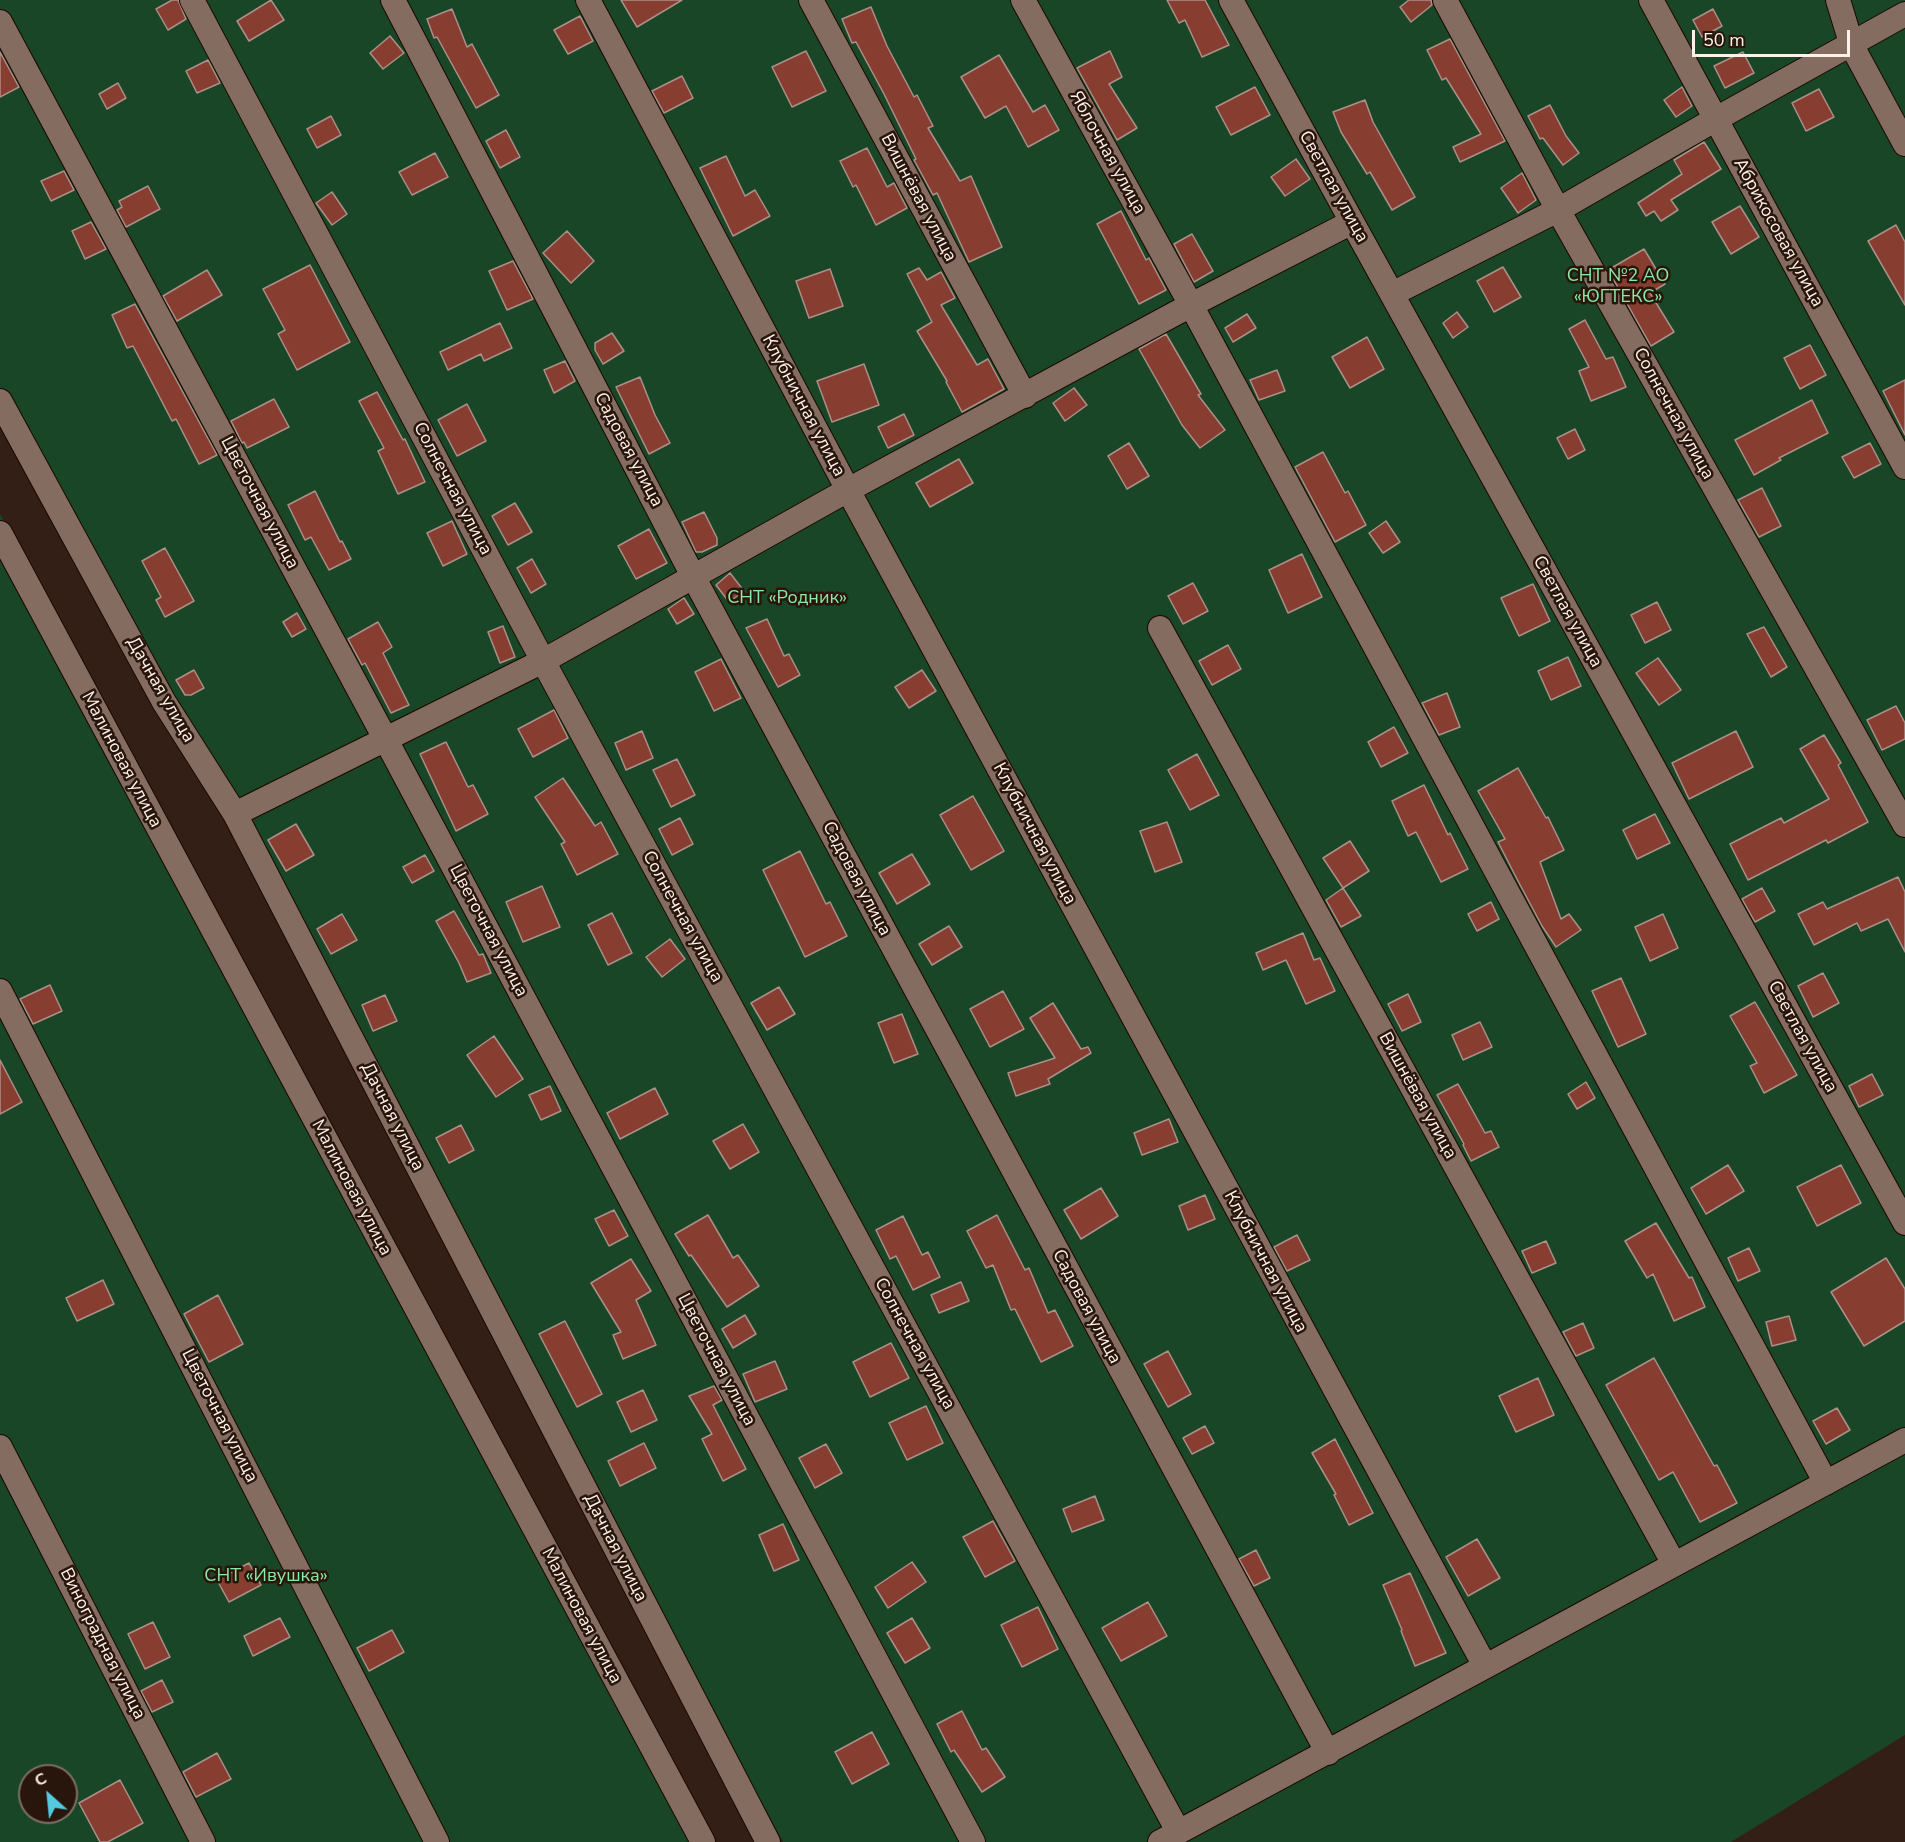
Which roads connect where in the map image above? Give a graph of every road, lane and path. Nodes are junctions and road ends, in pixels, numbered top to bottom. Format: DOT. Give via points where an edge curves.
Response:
graph roads {
  1 [pos="192,0"];
  2 [pos="393,0"];
  3 [pos="588,0"];
  4 [pos="811,0"];
  5 [pos="1023,0"];
  6 [pos="1231,0"];
  7 [pos="1445,0"];
  8 [pos="1651,0"];
  9 [pos="1838,0"];
  10 [pos="1905,15"];
  11 [pos="0,22"];
  12 [pos="1852,46"];
  13 [pos="1716,119"];
  14 [pos="1905,144"];
  15 [pos="1558,210"];
  16 [pos="1352,222"];
  17 [pos="1392,294"];
  18 [pos="1191,305"];
  19 [pos="1025,396"];
  20 [pos="0,400"];
  21 [pos="1905,467"];
  22 [pos="848,490"];
  23 [pos="0,533"];
  24 [pos="694,578"];
  25 [pos="1160,628"];
  26 [pos="543,661"];
  27 [pos="386,740"];
  28 [pos="235,814"];
  29 [pos="1905,825"];
  30 [pos="0,991"];
  31 [pos="1905,1223"];
  32 [pos="1905,1440"];
  33 [pos="0,1446"];
  34 [pos="1826,1483"];
  35 [pos="1674,1564"];
  36 [pos="1485,1666"];
  37 [pos="1328,1753"];
  38 [pos="1169,1837"];
  39 [pos="203,1842"];
  40 [pos="437,1842"];
  41 [pos="703,1842"];
  42 [pos="768,1842"];
  43 [pos="973,1842"];
  1 -- 26 [label="street, Солнечная улица"];
  2 -- 24 [label="street, Садовая улица"];
  3 -- 22 [label="street, Клубничная улица"];
  4 -- 19 [label="street, Вишнёвая улица"];
  5 -- 18 [label="street, Яблочная улица"];
  6 -- 16 [label="street, Светлая улица"];
  7 -- 15 [label="street, Солнечная улица"];
  8 -- 13 [label="street, Абрикосовая улица"];
  9 -- 12 [label="street"];
  10 -- 12 [label="street"];
  11 -- 27 [label="street, Цветочная улица"];
  12 -- 13 [label="street"];
  12 -- 14 [label="street"];
  13 -- 15 [label="street"];
  13 -- 21 [label="street, Абрикосовая улица"];
  15 -- 17 [label="street"];
  15 -- 29 [label="street, Солнечная улица"];
  16 -- 17 [label="street, Светлая улица"];
  16 -- 18 [label="street"];
  17 -- 31 [label="street, Светлая улица"];
  18 -- 19 [label="street"];
  18 -- 34 [label="street, Яблочная улица"];
  19 -- 22 [label="street"];
  20 -- 28 [label="street, Дачная улица" via="164,702"];
  22 -- 24 [label="street"];
  22 -- 36 [label="street, Клубничная улица"];
  23 -- 41 [label="street, Малиновая улица"];
  24 -- 26 [label="street"];
  24 -- 37 [label="street, Садовая улица"];
  25 -- 35 [label="street, Вишнёвая улица"];
  26 -- 27 [label="street"];
  26 -- 38 [label="street, Солнечная улица"];
  27 -- 28 [label="street"];
  27 -- 43 [label="street, Цветочная улица"];
  28 -- 42 [label="street, Дачная улица"];
  30 -- 40 [label="street, Цветочная улица"];
  32 -- 34 [label="street"];
  33 -- 39 [label="street, Виноградная улица"];
  34 -- 35 [label="street"];
  35 -- 36 [label="street"];
  36 -- 37 [label="street"];
  37 -- 38 [label="street"];
}
